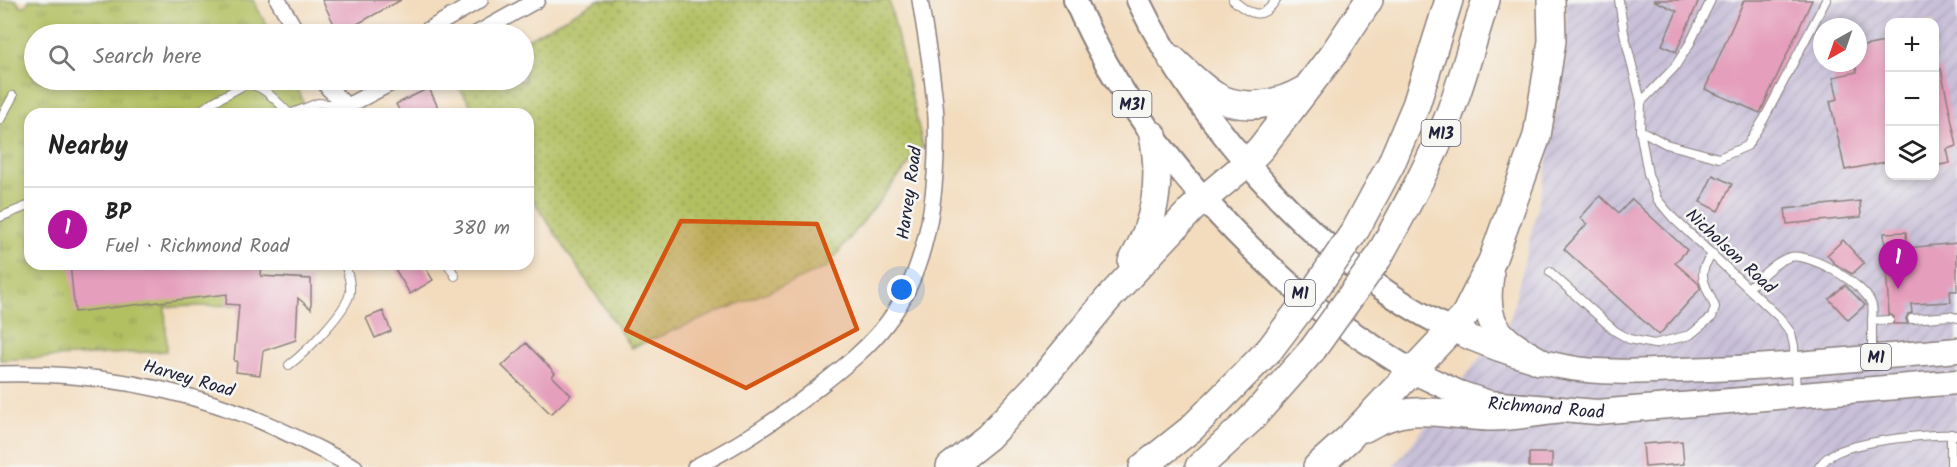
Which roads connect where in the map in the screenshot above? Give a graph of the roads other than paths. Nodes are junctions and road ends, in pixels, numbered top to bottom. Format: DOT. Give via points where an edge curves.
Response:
graph roads {
  1 [pos="278,0"];
  2 [pos="480,0"];
  3 [pos="537,0"];
  4 [pos="920,0"];
  5 [pos="1075,0"];
  6 [pos="1138,0"];
  7 [pos="1233,0"];
  8 [pos="1276,0"];
  9 [pos="1369,0"];
  10 [pos="1449,0"];
  11 [pos="1486,0"];
  12 [pos="1551,0"];
  13 [pos="1619,0"];
  14 [pos="1711,0"];
  15 [pos="1826,0"];
  16 [pos="292,24"];
  17 [pos="438,24"];
  18 [pos="494,24"];
  19 [pos="1172,59"];
  20 [pos="235,90"];
  21 [pos="262,90"];
  22 [pos="323,90"];
  23 [pos="332,90"];
  24 [pos="382,90"];
  25 [pos="1304,90"];
  26 [pos="12,96"];
  27 [pos="1641,102"];
  28 [pos="318,103"];
  29 [pos="204,108"];
  30 [pos="283,108"];
  31 [pos="305,108"];
  32 [pos="342,108"];
  33 [pos="349,108"];
  34 [pos="354,108"];
  35 [pos="0,120"];
  36 [pos="1640,130"];
  37 [pos="1153,135"];
  38 [pos="1247,163"];
  39 [pos="1204,198"];
  40 [pos="24,207"];
  41 [pos="0,217"];
  42 [pos="1713,254"];
  43 [pos="1492,261"];
  44 [pos="347,270"];
  45 [pos="452,270"];
  46 [pos="1550,272"];
  47 [pos="455,276"];
  48 [pos="1749,287"];
  49 [pos="1107,300"];
  50 [pos="1957,318"];
  51 [pos="1912,319"];
  52 [pos="1889,320"];
  53 [pos="1872,321"];
  54 [pos="1451,329"];
  55 [pos="1957,350"];
  56 [pos="1872,357"];
  57 [pos="1539,361"];
  58 [pos="1796,364"];
  59 [pos="289,365"];
  60 [pos="1412,371"];
  61 [pos="0,374"];
  62 [pos="1957,382"];
  63 [pos="1797,394"];
  64 [pos="1558,410"];
  65 [pos="1954,434"];
  66 [pos="1348,439"];
  67 [pos="355,467"];
  68 [pos="695,467"];
  69 [pos="950,467"];
  70 [pos="1143,467"];
  71 [pos="1199,467"];
  72 [pos="1317,467"];
  73 [pos="1819,467"];
  74 [pos="1951,467"];
  1 -- 16 [label="street"];
  2 -- 17 [label="street"];
  3 -- 18 [label="street"];
  4 -- 68 [label="street, Harvey Road" via="936,117 935,171 919,258 898,306 865,348 803,400"];
  5 -- 37 [label="main road, M31" via="1117,80"];
  6 -- 19 [label="main road"];
  7 -- 8 [label="lane" via="1251,13 1263,14"];
  9 -- 25 [label="highway"];
  10 -- 70 [label="highway, M13, bridge" via="1416,105 1391,164 1356,229 1270,349 1191,429"];
  11 -- 71 [label="highway, M13, bridge" via="1447,119 1425,171 1378,258 1312,349 1250,420"];
  12 -- 43 [label="highway" via="1552,41 1537,136"];
  13 -- 27 [label="lane, Nicholson Road"];
  14 -- 27 [label="lane" via="1674,68"];
  15 -- 36 [label="lane" via="1747,146 1719,158 1666,144"];
  19 -- 25 [label="highway" via="1216,96 1234,103 1268,104"];
  19 -- 38 [label="main road"];
  20 -- 29 [label="lane"];
  21 -- 30 [label="lane"];
  22 -- 28 [label="lane"];
  23 -- 33 [label="street"];
  24 -- 34 [label="street"];
  25 -- 38 [label="highway"];
  26 -- 35 [label="lane"];
  27 -- 36 [label="lane, Nicholson Road"];
  28 -- 31 [label="lane"];
  28 -- 32 [label="lane"];
  36 -- 42 [label="lane, Nicholson Road" via="1648,174 1658,199"];
  37 -- 39 [label="main road, M31"];
  37 -- 49 [label="highway" via="1158,179 1148,232"];
  38 -- 39 [label="highway"];
  38 -- 54 [label="main road, M1" via="1343,259 1411,308"];
  39 -- 49 [label="highway"];
  39 -- 60 [label="main road, Richmond Road / M1" via="1281,278 1323,312"];
  40 -- 41 [label="lane"];
  42 -- 46 [label="lane" via="1702,269 1715,307 1712,317 1690,335 1654,344 1615,332"];
  42 -- 48 [label="lane, Nicholson Road"];
  43 -- 54 [label="highway" via="1466,315"];
  43 -- 57 [label="highway" via="1487,295 1494,327 1516,349"];
  44 -- 59 [label="lane" via="350,294 344,307 304,354"];
  45 -- 47 [label="lane"];
  48 -- 53 [label="lane" via="1778,263 1800,256 1840,274 1860,289 1872,305"];
  48 -- 58 [label="lane, Nicholson Road" via="1791,333"];
  49 -- 69 [label="highway" via="1038,384 988,437"];
  50 -- 51 [label="lane"];
  52 -- 53 [label="lane"];
  53 -- 56 [label="lane"];
  54 -- 57 [label="highway, M1"];
  54 -- 60 [label="highway"];
  55 -- 56 [label="highway, M1"];
  56 -- 58 [label="highway, M1"];
  57 -- 58 [label="highway, M1" via="1606,372"];
  58 -- 63 [label="lane, Nicholson Road"];
  60 -- 64 [label="highway, Richmond Road / M1" via="1489,403"];
  60 -- 66 [label="highway"];
  61 -- 67 [label="street, Harvey Road" via="63,375 133,382 165,390 244,414"];
  62 -- 63 [label="highway, Richmond Road / M1"];
  63 -- 64 [label="highway, Richmond Road / M1" via="1597,412"];
  64 -- 66 [label="highway" via="1489,417 1420,410 1375,422"];
  65 -- 73 [label="lane" via="1862,445 1836,453"];
  65 -- 74 [label="lane"];
  66 -- 72 [label="highway"];
}
